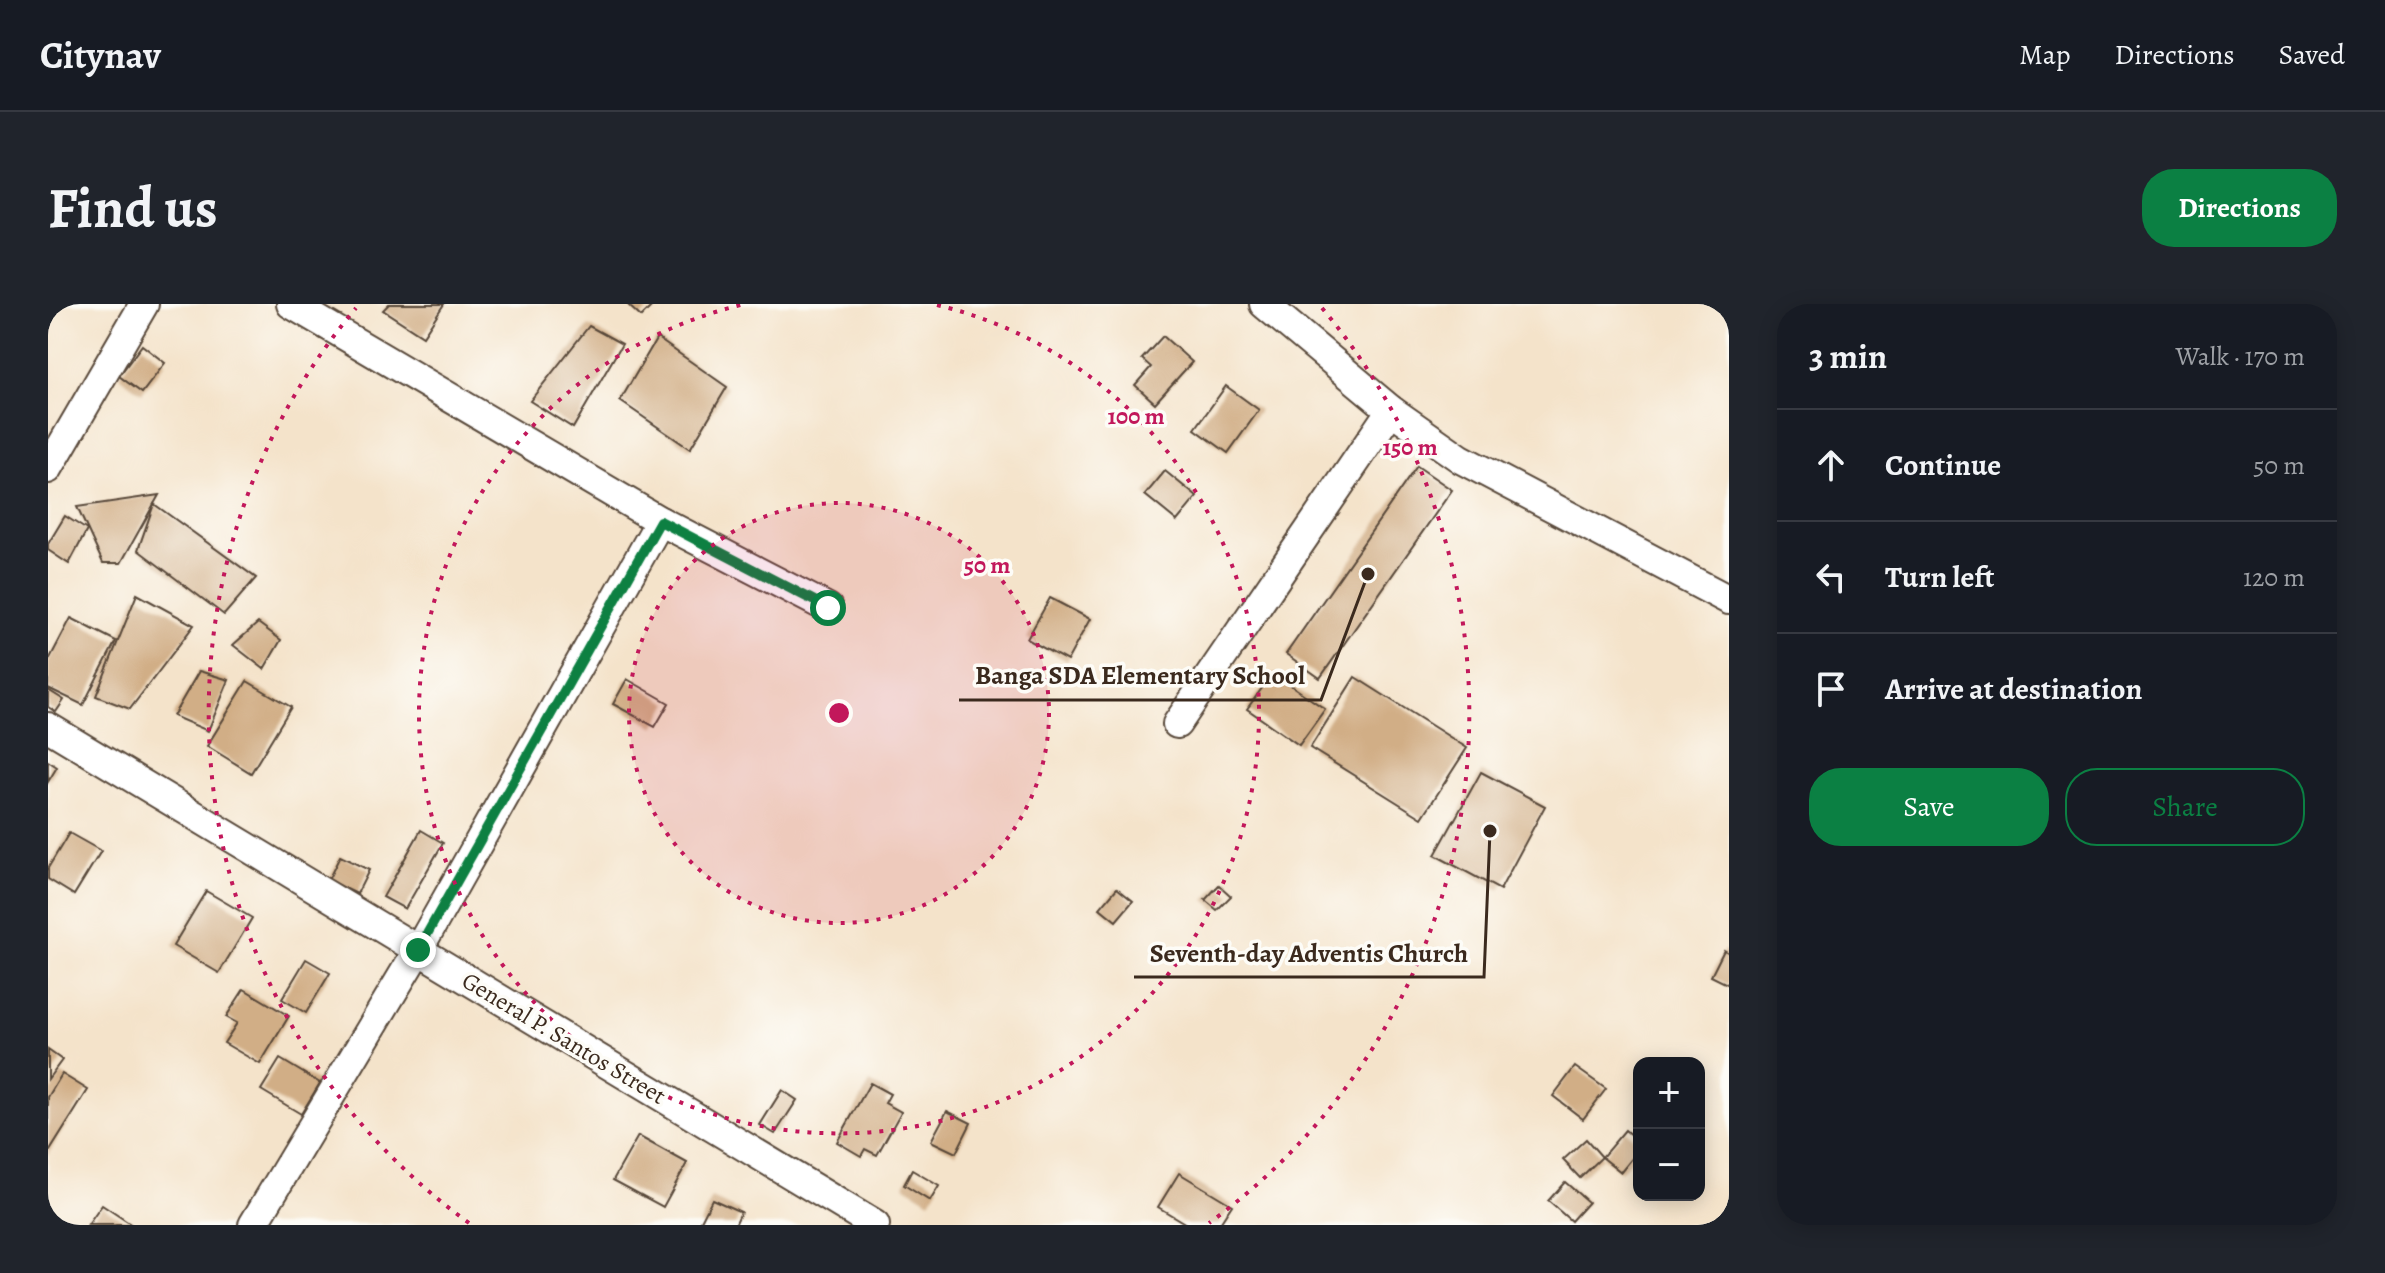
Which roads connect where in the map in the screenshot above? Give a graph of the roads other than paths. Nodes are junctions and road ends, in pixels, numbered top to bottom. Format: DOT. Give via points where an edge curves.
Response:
graph roads {
  1 [pos="144,304"];
  2 [pos="291,304"];
  3 [pos="1264,304"];
  4 [pos="1391,410"];
  5 [pos="48,469"];
  6 [pos="660,521"];
  7 [pos="1729,600"];
  8 [pos="828,608"];
  9 [pos="1177,724"];
  10 [pos="48,727"];
  11 [pos="418,950"];
  12 [pos="253,1225"];
  13 [pos="875,1225"];
  1 -- 5 [label="street"];
  2 -- 6 [label="street"];
  3 -- 4 [label="street"];
  4 -- 7 [label="street" via="1461,459"];
  4 -- 9 [label="street"];
  6 -- 8 [label="street"];
  6 -- 11 [label="street"];
  10 -- 11 [label="street, General P. Santos Street"];
  11 -- 12 [label="street"];
  11 -- 13 [label="street, General P. Santos Street"];
}
